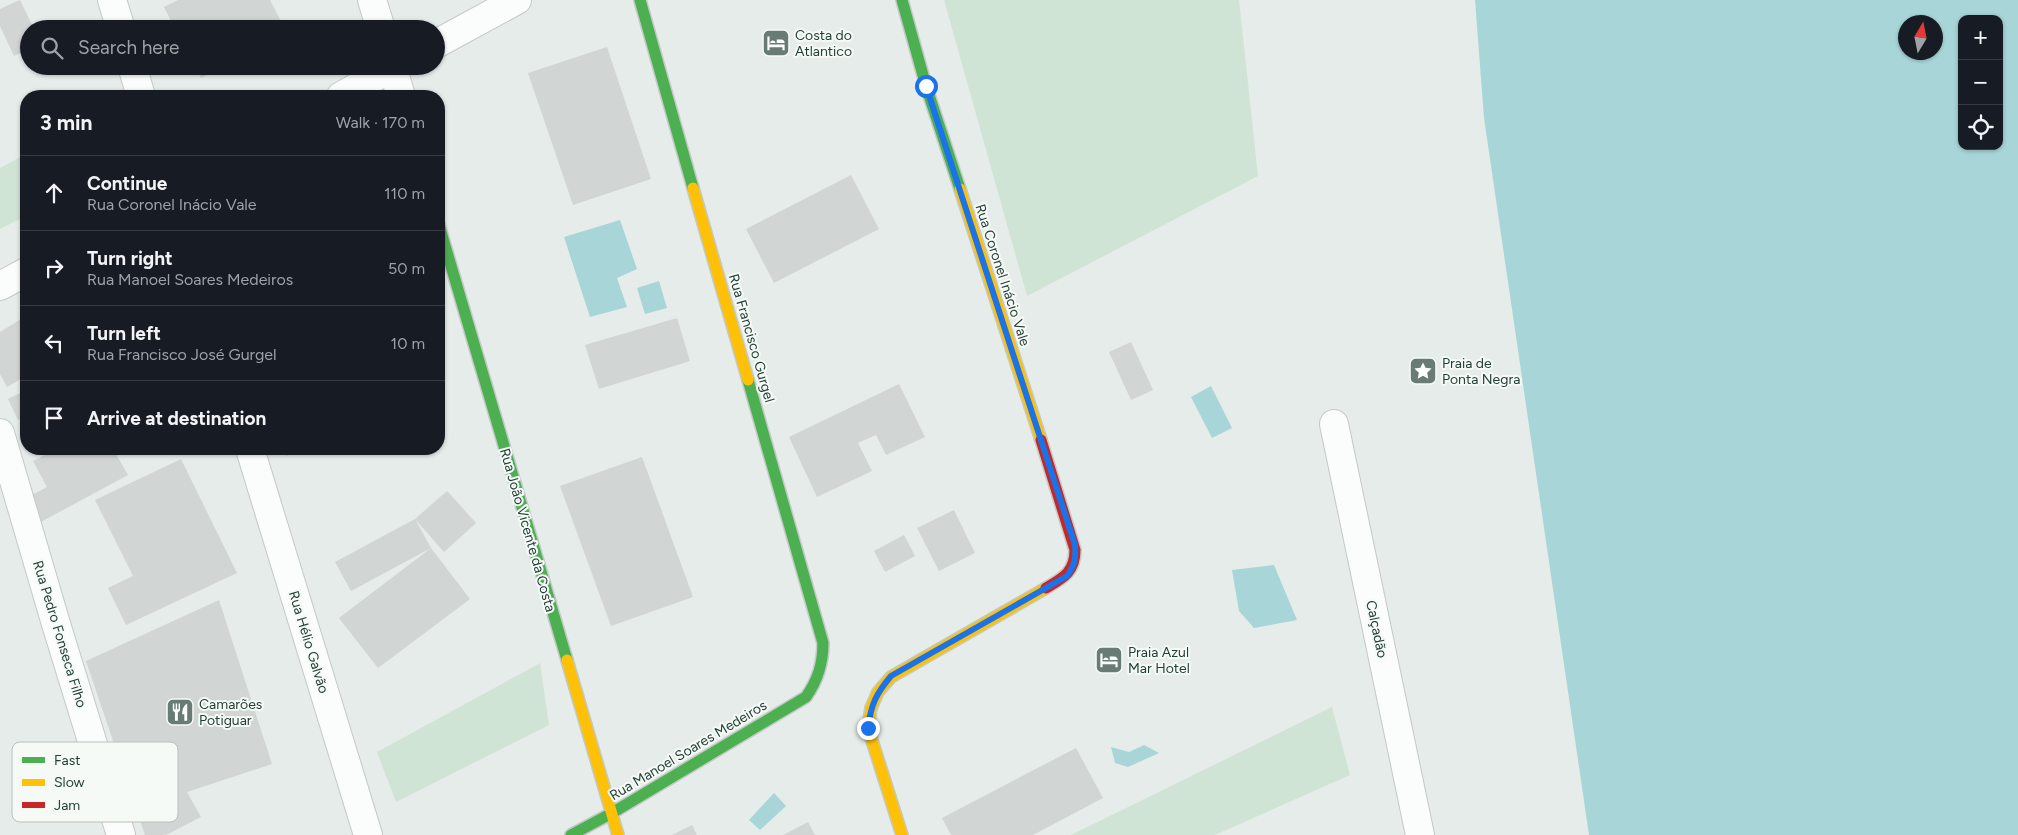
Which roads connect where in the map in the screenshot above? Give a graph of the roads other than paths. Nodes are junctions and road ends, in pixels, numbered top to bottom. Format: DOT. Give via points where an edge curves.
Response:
graph roads {
  1 [pos="112,0"];
  2 [pos="372,0"];
  3 [pos="517,0"];
  4 [pos="640,0"];
  5 [pos="902,0"];
  6 [pos="118,20"];
  7 [pos="378,20"];
  8 [pos="445,39"];
  9 [pos="135,75"];
  10 [pos="379,75"];
  11 [pos="395,75"];
  12 [pos="139,90"];
  13 [pos="352,90"];
  14 [pos="399,90"];
  15 [pos="445,245"];
  16 [pos="20,275"];
  17 [pos="0,286"];
  18 [pos="1334,424"];
  19 [pos="0,433"];
  20 [pos="252,455"];
  21 [pos="816,684"];
  22 [pos="92,742"];
  23 [pos="612,813"];
  24 [pos="117,822"];
  25 [pos="121,835"];
  26 [pos="368,835"];
  27 [pos="571,835"];
  28 [pos="618,835"];
  29 [pos="902,835"];
  30 [pos="1420,835"];
  1 -- 6 [label="street"];
  2 -- 7 [label="street"];
  3 -- 8 [label="street"];
  4 -- 21 [label="street, Rua Francisco Gurgel" via="823,643 821,672"];
  5 -- 29 [label="street, Rua Coronel Inácio Vale" via="926,86 1075,545 1076,558 1067,576 891,676 878,692 868,728"];
  9 -- 12 [label="street"];
  10 -- 13 [label="street"];
  11 -- 14 [label="street"];
  15 -- 23 [label="street, Rua João Vicente da Costa"];
  16 -- 17 [label="street"];
  18 -- 30 [label="street, Calçadão"];
  19 -- 22 [label="street, Rua Pedro Fonseca Filho"];
  20 -- 26 [label="street, Rua Hélio Galvão"];
  21 -- 23 [label="street, Rua Manoel Soares Medeiros" via="806,697"];
  23 -- 27 [label="street, Rua Manoel Soares Medeiros"];
  23 -- 28 [label="street, Rua João Vicente da Costa"];
  24 -- 25 [label="street, Rua Pedro Fonseca Filho"];
}
